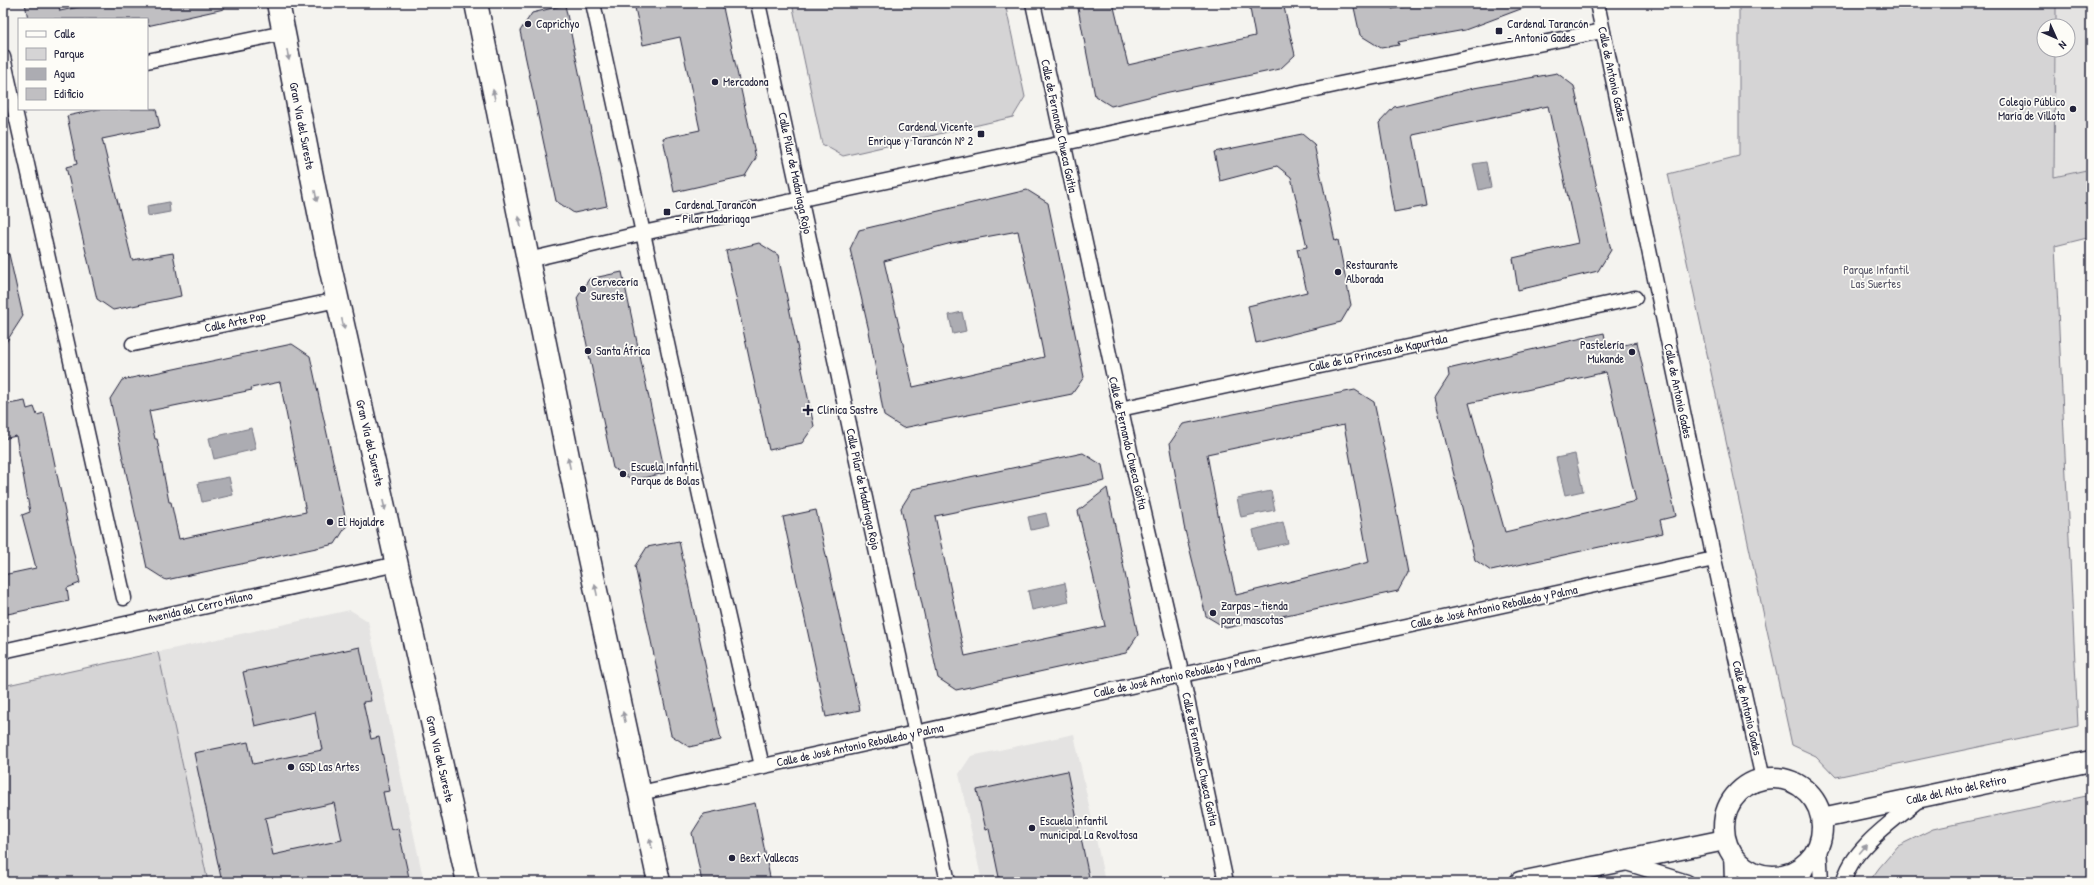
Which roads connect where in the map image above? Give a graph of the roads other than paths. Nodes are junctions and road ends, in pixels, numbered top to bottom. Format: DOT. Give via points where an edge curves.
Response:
graph roads {
  1 [pos="278,3"];
  2 [pos="476,3"];
  3 [pos="593,3"];
  4 [pos="758,3"];
  5 [pos="1033,3"];
  6 [pos="1597,3"];
  7 [pos="1602,31"];
  8 [pos="284,33"];
  9 [pos="3,56"];
  10 [pos="148,61"];
  11 [pos="11,90"];
  12 [pos="1063,144"];
  13 [pos="800,199"];
  14 [pos="643,232"];
  15 [pos="528,260"];
  16 [pos="1635,298"];
  17 [pos="337,300"];
  18 [pos="133,344"];
  19 [pos="1120,409"];
  20 [pos="1714,559"];
  21 [pos="397,564"];
  22 [pos="124,598"];
  23 [pos="3,651"];
  24 [pos="1182,676"];
  25 [pos="916,733"];
  26 [pos="2091,761"];
  27 [pos="762,766"];
  28 [pos="1763,779"];
  29 [pos="640,793"];
  30 [pos="1921,798"];
  31 [pos="1822,818"];
  32 [pos="1816,850"];
  33 [pos="1733,860"];
  34 [pos="1619,861"];
  35 [pos="468,882"];
  36 [pos="659,882"];
  37 [pos="948,882"];
  38 [pos="1226,882"];
  39 [pos="1520,882"];
  40 [pos="1687,882"];
  41 [pos="1767,882"];
  42 [pos="1800,882"];
  43 [pos="1821,882"];
  44 [pos="1844,882"];
  1 -- 8 [label="main road, Gran Vía del Sureste"];
  15 -- 2 [label="main road, one-way"];
  3 -- 14 [label="street"];
  4 -- 13 [label="street, Calle Pilar de Madariaga Rojo"];
  5 -- 12 [label="street, Calle de Fernando Chueca Goitia"];
  6 -- 7 [label="street, Calle de Antonio Gades"];
  7 -- 12 [label="street"];
  7 -- 20 [label="street, Calle de Antonio Gades"];
  8 -- 10 [label="street"];
  8 -- 17 [label="main road, Gran Vía del Sureste, one-way"];
  9 -- 11 [label="street"];
  11 -- 22 [label="street"];
  12 -- 13 [label="street"];
  12 -- 19 [label="street, Calle de Fernando Chueca Goitia"];
  13 -- 14 [label="street"];
  13 -- 25 [label="street, Calle Pilar de Madariaga Rojo"];
  14 -- 15 [label="street"];
  14 -- 27 [label="street"];
  29 -- 15 [label="main road, one-way"];
  16 -- 19 [label="street, Calle de la Princesa de Kapurtala"];
  17 -- 18 [label="street, Calle Arte Pop"];
  17 -- 21 [label="main road, Gran Vía del Sureste, one-way"];
  19 -- 24 [label="street, Calle de Fernando Chueca Goitia"];
  20 -- 24 [label="street, Calle de José Antonio Rebolledo y Palma"];
  20 -- 28 [label="street, Calle de Antonio Gades"];
  21 -- 23 [label="street, Avenida del Cerro Milano"];
  21 -- 35 [label="main road, Gran Vía del Sureste"];
  24 -- 25 [label="street, Calle de José Antonio Rebolledo y Palma"];
  24 -- 38 [label="street, Calle de Fernando Chueca Goitia"];
  25 -- 27 [label="street, Calle de José Antonio Rebolledo y Palma"];
  25 -- 37 [label="street, Calle Pilar de Madariaga Rojo"];
  26 -- 30 [label="main road, Calle del Alto del Retiro"];
  27 -- 29 [label="street, Calle de José Antonio Rebolledo y Palma"];
  28 -- 31 [label="main road" via="1779,778 1794,782 1807,791 1816,803"];
  28 -- 33 [label="main road" via="1748,784 1736,795 1728,808 1724,824"];
  36 -- 29 [label="main road, one-way"];
  30 -- 31 [label="main road, Calle del Alto del Retiro"];
  44 -- 30 [label="street, one-way" via="1853,861 1869,842"];
  31 -- 32 [label="main road" via="1823,832"];
  32 -- 33 [label="main road" via="1802,867 1788,874 1773,876 1757,874"];
  32 -- 42 [label="street"];
  32 -- 43 [label="street"];
  33 -- 34 [label="main road"];
  33 -- 41 [label="street"];
  34 -- 39 [label="main road"];
  34 -- 40 [label="street"];
}
